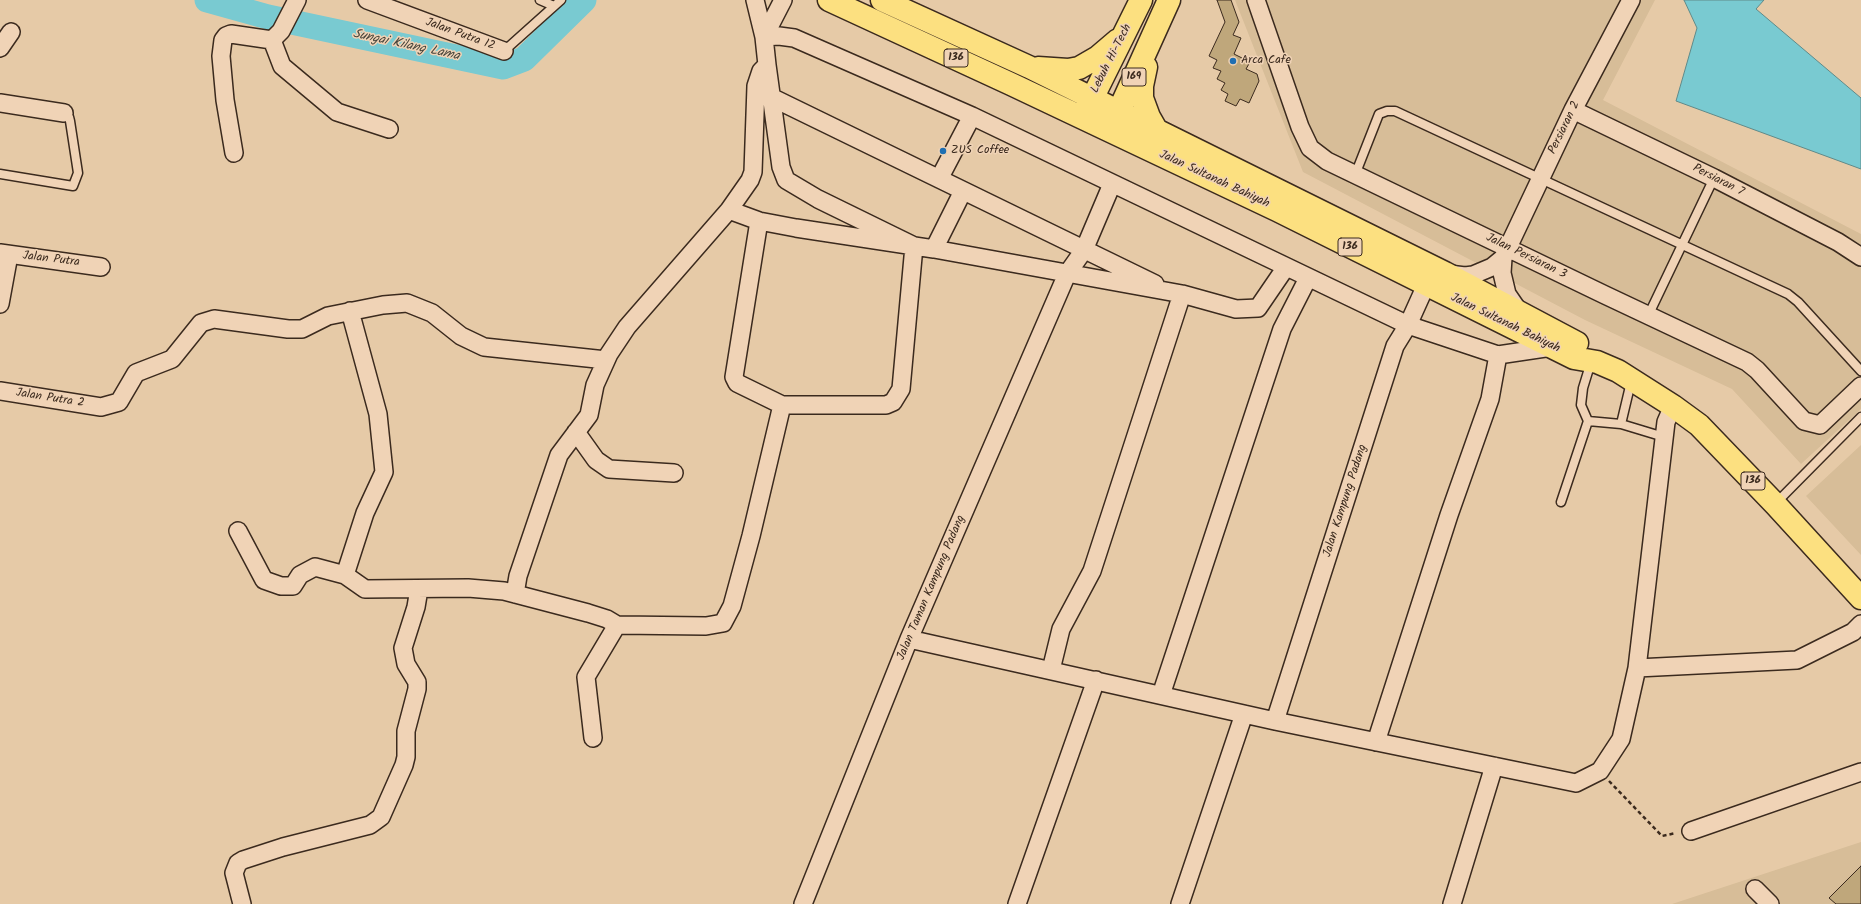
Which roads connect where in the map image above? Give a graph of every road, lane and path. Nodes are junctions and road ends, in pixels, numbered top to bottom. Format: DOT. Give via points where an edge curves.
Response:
graph roads {
  1 [pos="368,0"];
  2 [pos="540,0"];
  3 [pos="755,0"];
  4 [pos="783,0"];
  5 [pos="829,0"];
  6 [pos="882,0"];
  7 [pos="1141,0"];
  8 [pos="1169,0"];
  9 [pos="1256,0"];
  10 [pos="1631,0"];
  11 [pos="558,3"];
  12 [pos="294,5"];
  13 [pos="1127,31"];
  14 [pos="11,32"];
  15 [pos="277,35"];
  16 [pos="764,37"];
  17 [pos="1150,42"];
  18 [pos="0,48"];
  19 [pos="504,51"];
  20 [pos="767,65"];
  21 [pos="1029,67"];
  22 [pos="771,97"];
  23 [pos="1092,98"];
  24 [pos="0,103"];
  25 [pos="1573,110"];
  26 [pos="64,114"];
  27 [pos="972,116"];
  28 [pos="1082,118"];
  29 [pos="1114,121"];
  30 [pos="389,129"];
  31 [pos="1157,131"];
  32 [pos="234,153"];
  33 [pos="0,174"];
  34 [pos="1355,175"];
  35 [pos="1540,178"];
  36 [pos="1714,178"];
  37 [pos="939,179"];
  38 [pos="1112,184"];
  39 [pos="963,191"];
  40 [pos="729,210"];
  41 [pos="759,221"];
  42 [pos="1683,244"];
  43 [pos="914,246"];
  44 [pos="934,249"];
  45 [pos="1084,250"];
  46 [pos="1505,253"];
  47 [pos="5,254"];
  48 [pos="1861,257"];
  49 [pos="101,267"];
  50 [pos="1286,267"];
  51 [pos="1445,273"];
  52 [pos="1067,274"];
  53 [pos="1308,278"];
  54 [pos="1426,285"];
  55 [pos="1177,293"];
  56 [pos="0,304"];
  57 [pos="350,311"];
  58 [pos="1521,314"];
  59 [pos="1648,316"];
  60 [pos="1408,325"];
  61 [pos="1552,347"];
  62 [pos="1498,355"];
  63 [pos="606,360"];
  64 [pos="1594,361"];
  65 [pos="1861,371"];
  66 [pos="1631,380"];
  67 [pos="1861,386"];
  68 [pos="0,391"];
  69 [pos="782,405"];
  70 [pos="1674,406"];
  71 [pos="1861,417"];
  72 [pos="1588,421"];
  73 [pos="1621,424"];
  74 [pos="576,432"];
  75 [pos="1664,437"];
  76 [pos="674,473"];
  77 [pos="1561,502"];
  78 [pos="1775,504"];
  79 [pos="238,531"];
  80 [pos="345,575"];
  81 [pos="418,589"];
  82 [pos="515,594"];
  83 [pos="1861,598"];
  84 [pos="1861,624"];
  85 [pos="617,625"];
  86 [pos="909,639"];
  87 [pos="1637,668"];
  88 [pos="1051,670"];
  89 [pos="1096,680"];
  90 [pos="1161,695"];
  91 [pos="1244,714"];
  92 [pos="1275,721"];
  93 [pos="594,738"];
  94 [pos="1376,742"];
  95 [pos="1494,766"];
  96 [pos="1600,771"];
  97 [pos="1861,772"];
  98 [pos="1691,831"];
  99 [pos="1756,889"];
  100 [pos="242,904"];
  101 [pos="803,904"];
  102 [pos="1017,904"];
  103 [pos="1180,904"];
  104 [pos="1452,904"];
  105 [pos="1770,904"];
  1 -- 19 [label="street, Jalan Putra 12"];
  2 -- 11 [label="lane"];
  3 -- 16 [label="street"];
  4 -- 16 [label="street"];
  5 -- 28 [label="main road, Jalan Sultanah Bahiyah / 136"];
  6 -- 21 [label="main road, Jalan Sultanah Bahiyah / 136"];
  7 -- 13 [label="main road, Lebuh Hi-Tech / 169"];
  8 -- 17 [label="main road, 169"];
  9 -- 34 [label="street, Jalan Persiaran 3" via="1300,127 1310,148 1327,161"];
  10 -- 25 [label="street, Persiaran 2"];
  11 -- 19 [label="lane, Jalan Putra 12"];
  12 -- 15 [label="street"];
  13 -- 21 [label="main road" via="1113,45 1080,68 1068,70"];
  13 -- 23 [label="main road, Lebuh Hi-Tech / 169"];
  14 -- 18 [label="street"];
  15 -- 30 [label="street" via="282,66 337,112"];
  15 -- 32 [label="street" via="231,34 223,40 221,56 224,93"];
  16 -- 20 [label="street"];
  16 -- 27 [label="street" via="794,38"];
  17 -- 29 [label="main road, 169"];
  17 -- 31 [label="main road" via="1142,98"];
  20 -- 22 [label="street"];
  20 -- 40 [label="street" via="761,71 756,86 750,180"];
  21 -- 23 [label="main road, Jalan Sultanah Bahiyah / 136"];
  22 -- 37 [label="street"];
  22 -- 43 [label="street" via="781,167 786,180 818,199"];
  23 -- 28 [label="main road, Lebuh Hi-Tech / 169"];
  23 -- 29 [label="main road, Jalan Sultanah Bahiyah / 136"];
  24 -- 26 [label="street"];
  25 -- 35 [label="street, Persiaran 2"];
  25 -- 36 [label="street, Persiaran 7"];
  26 -- 33 [label="lane" via="70,121 78,173 73,186"];
  27 -- 37 [label="street"];
  27 -- 38 [label="street"];
  28 -- 29 [label="main road, Jalan Sultanah Bahiyah / 136"];
  29 -- 31 [label="main road, Jalan Sultanah Bahiyah / 136"];
  29 -- 54 [label="main road, Jalan Sultanah Bahiyah / 136" via="1277,210"];
  31 -- 51 [label="main road, Jalan Sultanah Bahiyah / 136"];
  34 -- 35 [label="lane" via="1379,114 1395,111"];
  34 -- 46 [label="street, Jalan Persiaran 3"];
  35 -- 42 [label="lane"];
  35 -- 46 [label="street, Persiaran 2"];
  36 -- 42 [label="lane"];
  36 -- 48 [label="street, Persiaran 7" via="1838,242"];
  37 -- 39 [label="street"];
  38 -- 45 [label="street, Jalan Taman Kampung Padang"];
  38 -- 50 [label="street"];
  39 -- 44 [label="street"];
  39 -- 45 [label="street"];
  40 -- 41 [label="street"];
  40 -- 63 [label="street" via="627,327"];
  41 -- 43 [label="street"];
  41 -- 69 [label="street" via="734,377 737,383"];
  42 -- 59 [label="lane"];
  42 -- 65 [label="lane" via="1788,294"];
  43 -- 44 [label="street"];
  43 -- 69 [label="street" via="902,386 893,402 886,405"];
  44 -- 52 [label="street"];
  45 -- 52 [label="street, Jalan Taman Kampung Padang"];
  45 -- 55 [label="street"];
  46 -- 51 [label="street" via="1492,267 1473,275"];
  46 -- 58 [label="street" via="1502,273 1507,294"];
  46 -- 59 [label="street, Jalan Persiaran 3"];
  47 -- 49 [label="street, Jalan Putra"];
  47 -- 56 [label="street"];
  50 -- 53 [label="street"];
  50 -- 55 [label="street" via="1258,308 1236,309"];
  51 -- 58 [label="main road, Jalan Sultanah Bahiyah / 136"];
  52 -- 55 [label="street"];
  52 -- 86 [label="street, Jalan Taman Kampung Padang"];
  53 -- 60 [label="street"];
  53 -- 90 [label="street" via="1282,329"];
  54 -- 60 [label="street, Jalan Kampung Padang"];
  54 -- 61 [label="main road, Jalan Sultanah Bahiyah / 136"];
  55 -- 88 [label="street" via="1092,571 1060,629"];
  57 -- 63 [label="street" via="407,304 432,313 461,336 484,347"];
  57 -- 68 [label="street, Jalan Putra 2" via="328,316 302,329 214,319 201,323 172,359 136,373 119,402 101,407"];
  57 -- 80 [label="street" via="378,414 384,472 365,513"];
  58 -- 64 [label="main road, Jalan Sultanah Bahiyah / 136" via="1581,345"];
  59 -- 67 [label="street, Jalan Persiaran 3" via="1747,362 1804,421 1820,425"];
  60 -- 62 [label="street"];
  60 -- 92 [label="street, Jalan Kampung Padang" via="1395,346"];
  61 -- 62 [label="street"];
  61 -- 64 [label="main road, Jalan Sultanah Bahiyah / 136" via="1574,358"];
  62 -- 94 [label="street" via="1490,399 1449,516"];
  63 -- 74 [label="street" via="595,385 589,415"];
  64 -- 66 [label="main road, Jalan Sultanah Bahiyah / 136"];
  64 -- 72 [label="lane" via="1583,388 1581,405"];
  66 -- 70 [label="main road, Jalan Sultanah Bahiyah / 136"];
  66 -- 73 [label="lane"];
  69 -- 85 [label="street" via="732,606 722,623 706,626"];
  70 -- 75 [label="street" via="1666,422"];
  70 -- 78 [label="main road, Jalan Sultanah Bahiyah / 136" via="1699,425"];
  71 -- 78 [label="lane"];
  72 -- 73 [label="lane"];
  72 -- 77 [label="lane"];
  73 -- 75 [label="lane"];
  74 -- 76 [label="street" via="596,460 609,469"];
  74 -- 82 [label="street" via="559,455 518,576"];
  75 -- 87 [label="street"];
  78 -- 83 [label="main road, Jalan Sultanah Bahiyah / 136"];
  79 -- 80 [label="street" via="264,580 281,586 293,586 300,575 315,567"];
  80 -- 81 [label="street" via="365,589"];
  81 -- 82 [label="street" via="468,588"];
  81 -- 100 [label="street" via="416,607 403,648 406,664 417,682 406,731 406,757 381,817 370,825 283,847 238,863 234,874"];
  82 -- 85 [label="street" via="601,617"];
  84 -- 87 [label="street" via="1853,632 1797,660"];
  85 -- 93 [label="street" via="586,677"];
  86 -- 88 [label="street"];
  86 -- 101 [label="street, Jalan Taman Kampung Padang"];
  87 -- 96 [label="street" via="1622,739"];
  88 -- 89 [label="street"];
  89 -- 90 [label="street"];
  89 -- 102 [label="street"];
  90 -- 91 [label="street"];
  91 -- 92 [label="street"];
  91 -- 103 [label="street"];
  92 -- 94 [label="street"];
  94 -- 95 [label="street"];
  95 -- 96 [label="street" via="1576,783"];
  95 -- 104 [label="street"];
  96 -- 98 [label="path" via="1662,836"];
  97 -- 98 [label="street"];
  99 -- 105 [label="street"];
}
